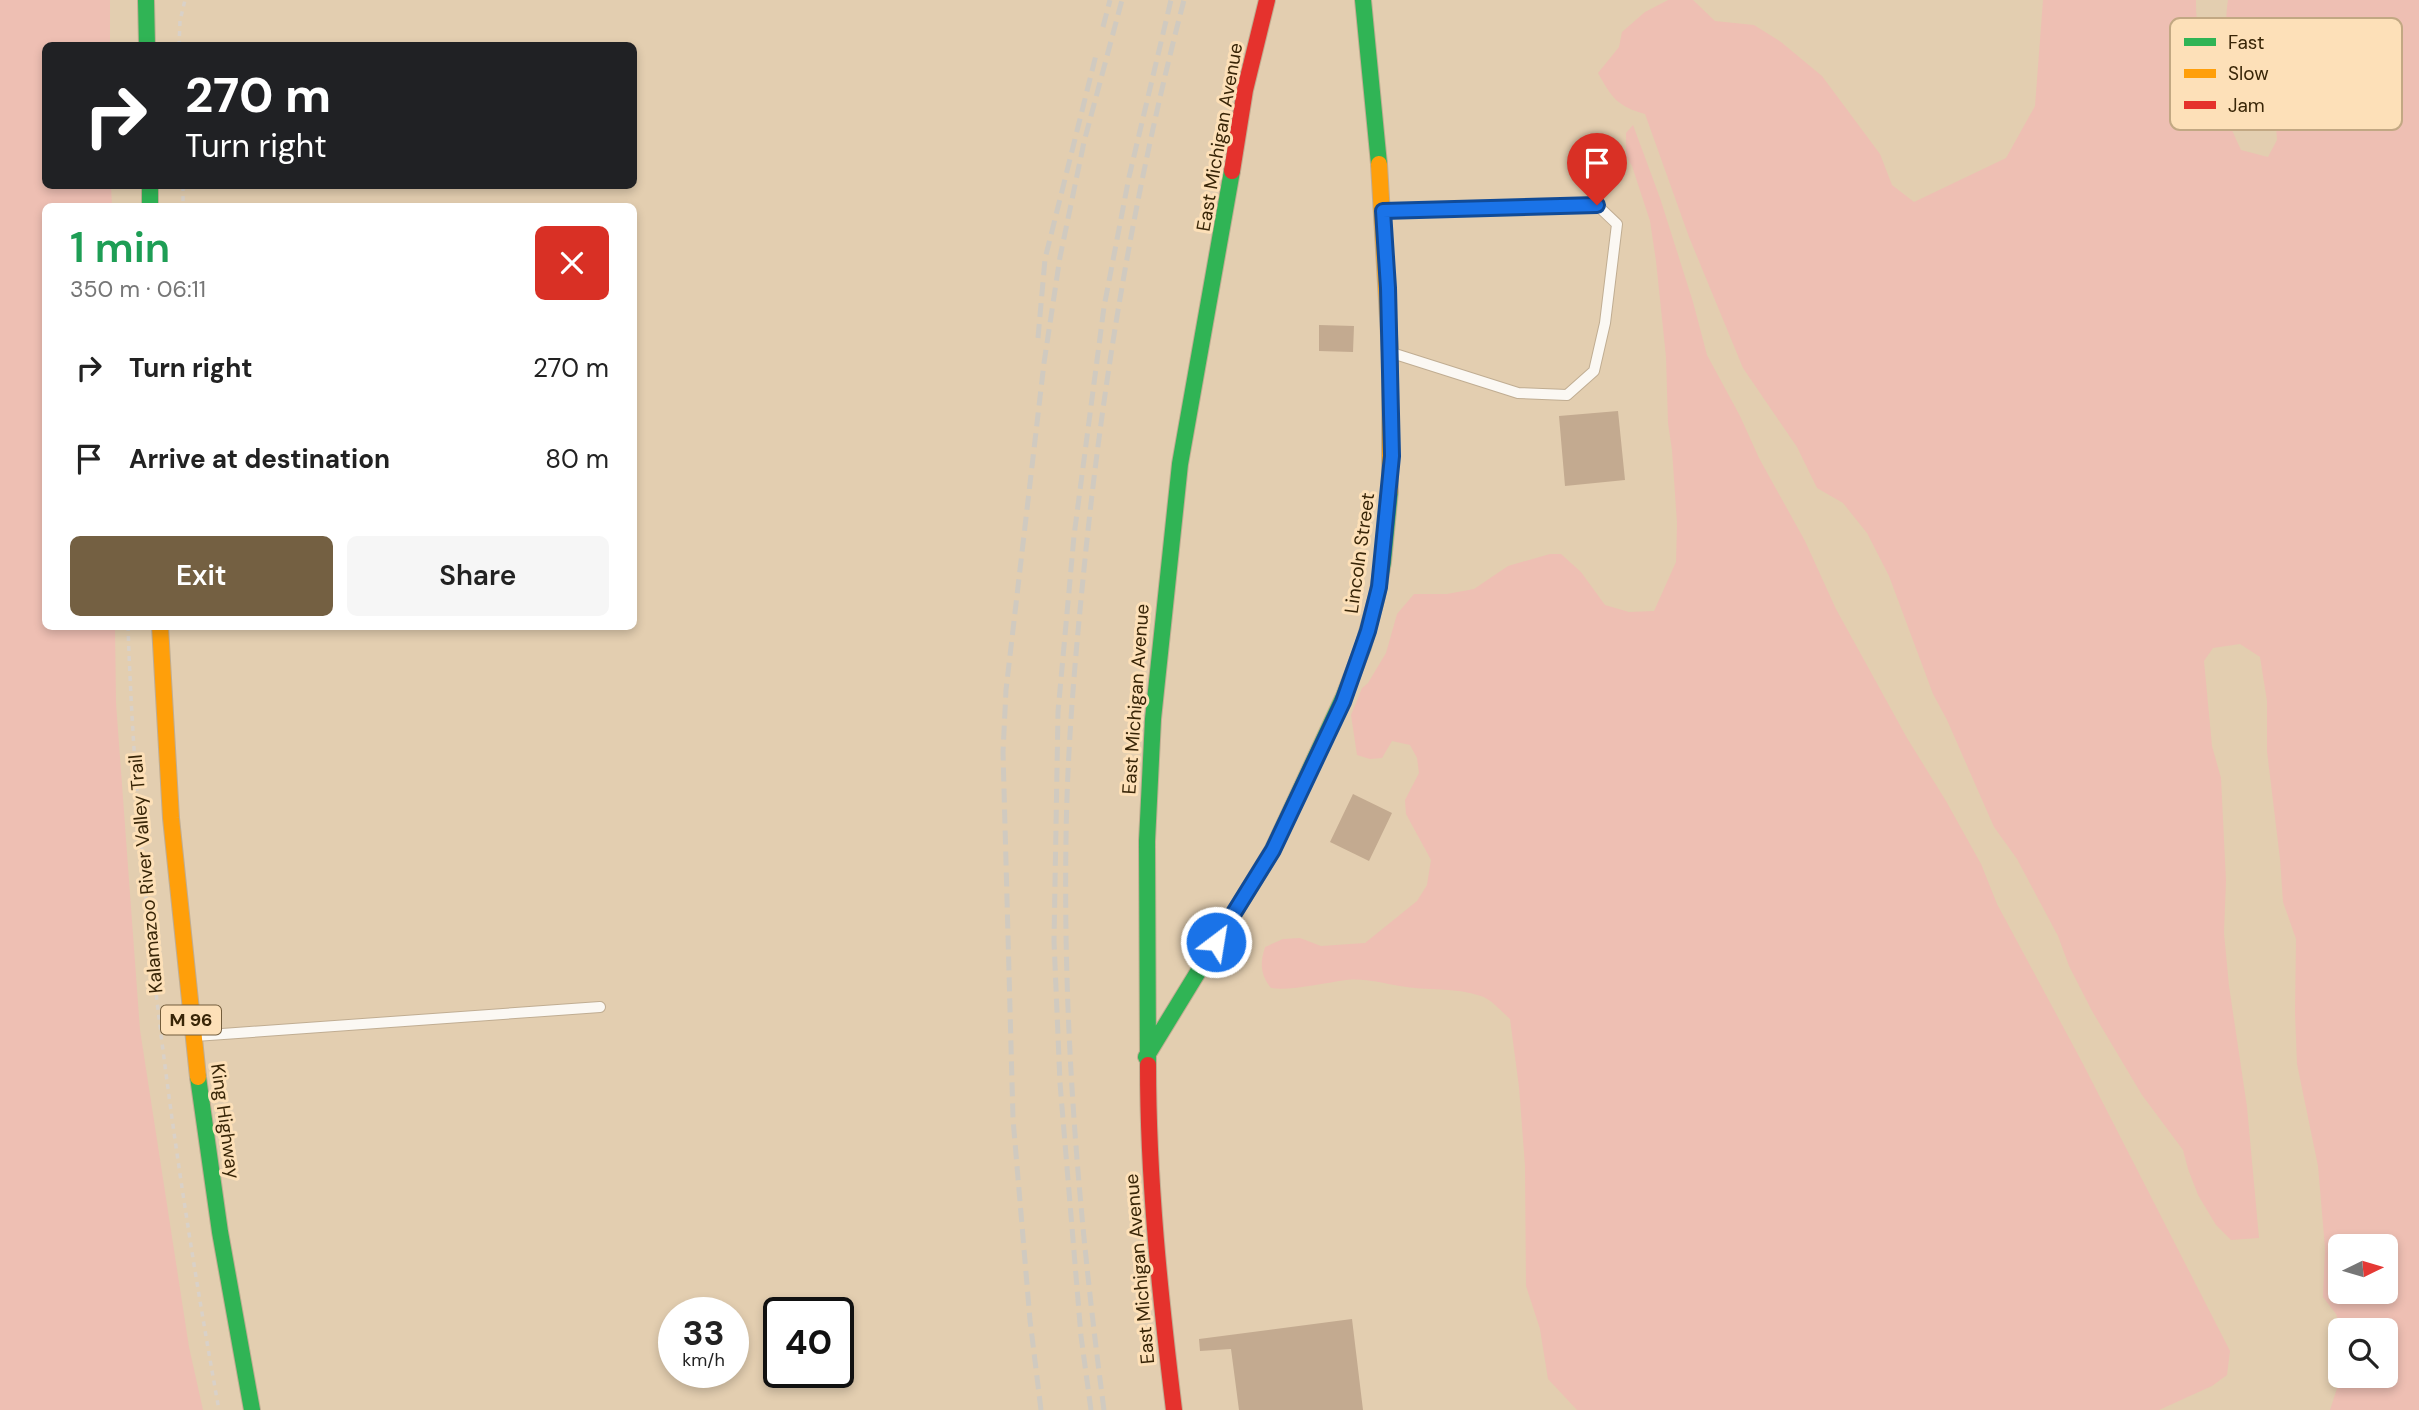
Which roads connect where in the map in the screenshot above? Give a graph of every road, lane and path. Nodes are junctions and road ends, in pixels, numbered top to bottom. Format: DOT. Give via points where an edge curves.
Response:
graph roads {
  1 [pos="146,0"];
  2 [pos="186,0"];
  3 [pos="1267,0"];
  4 [pos="1363,0"];
  5 [pos="147,42"];
  6 [pos="179,42"];
  7 [pos="1383,211"];
  8 [pos="1390,353"];
  9 [pos="128,630"];
  10 [pos="160,630"];
  11 [pos="600,1007"];
  12 [pos="192,1036"];
  13 [pos="1146,1057"];
  14 [pos="219,1410"];
  15 [pos="252,1410"];
  16 [pos="1174,1410"];
  1 -- 5 [label="street"];
  2 -- 6 [label="path"];
  3 -- 13 [label="street, East Michigan Avenue" via="1245,90 1180,464 1164,595 1147,828"];
  4 -- 7 [label="street, Lincoln Street"];
  7 -- 8 [label="street, Lincoln Street"];
  7 -- 8 [label="lane" via="1597,205 1617,224 1605,323 1594,370 1567,395 1518,393"];
  8 -- 13 [label="street, Lincoln Street" via="1388,512 1379,587 1368,631 1343,702 1273,850"];
  9 -- 14 [label="path, Kalamazoo River Valley Trail" via="138,823 151,957 177,1166"];
  10 -- 12 [label="street, King Highway / M 96" via="167,762"];
  11 -- 12 [label="lane"];
  12 -- 15 [label="street, King Highway / M 96"];
  13 -- 16 [label="street, East Michigan Avenue" via="1158,1283"];
}
